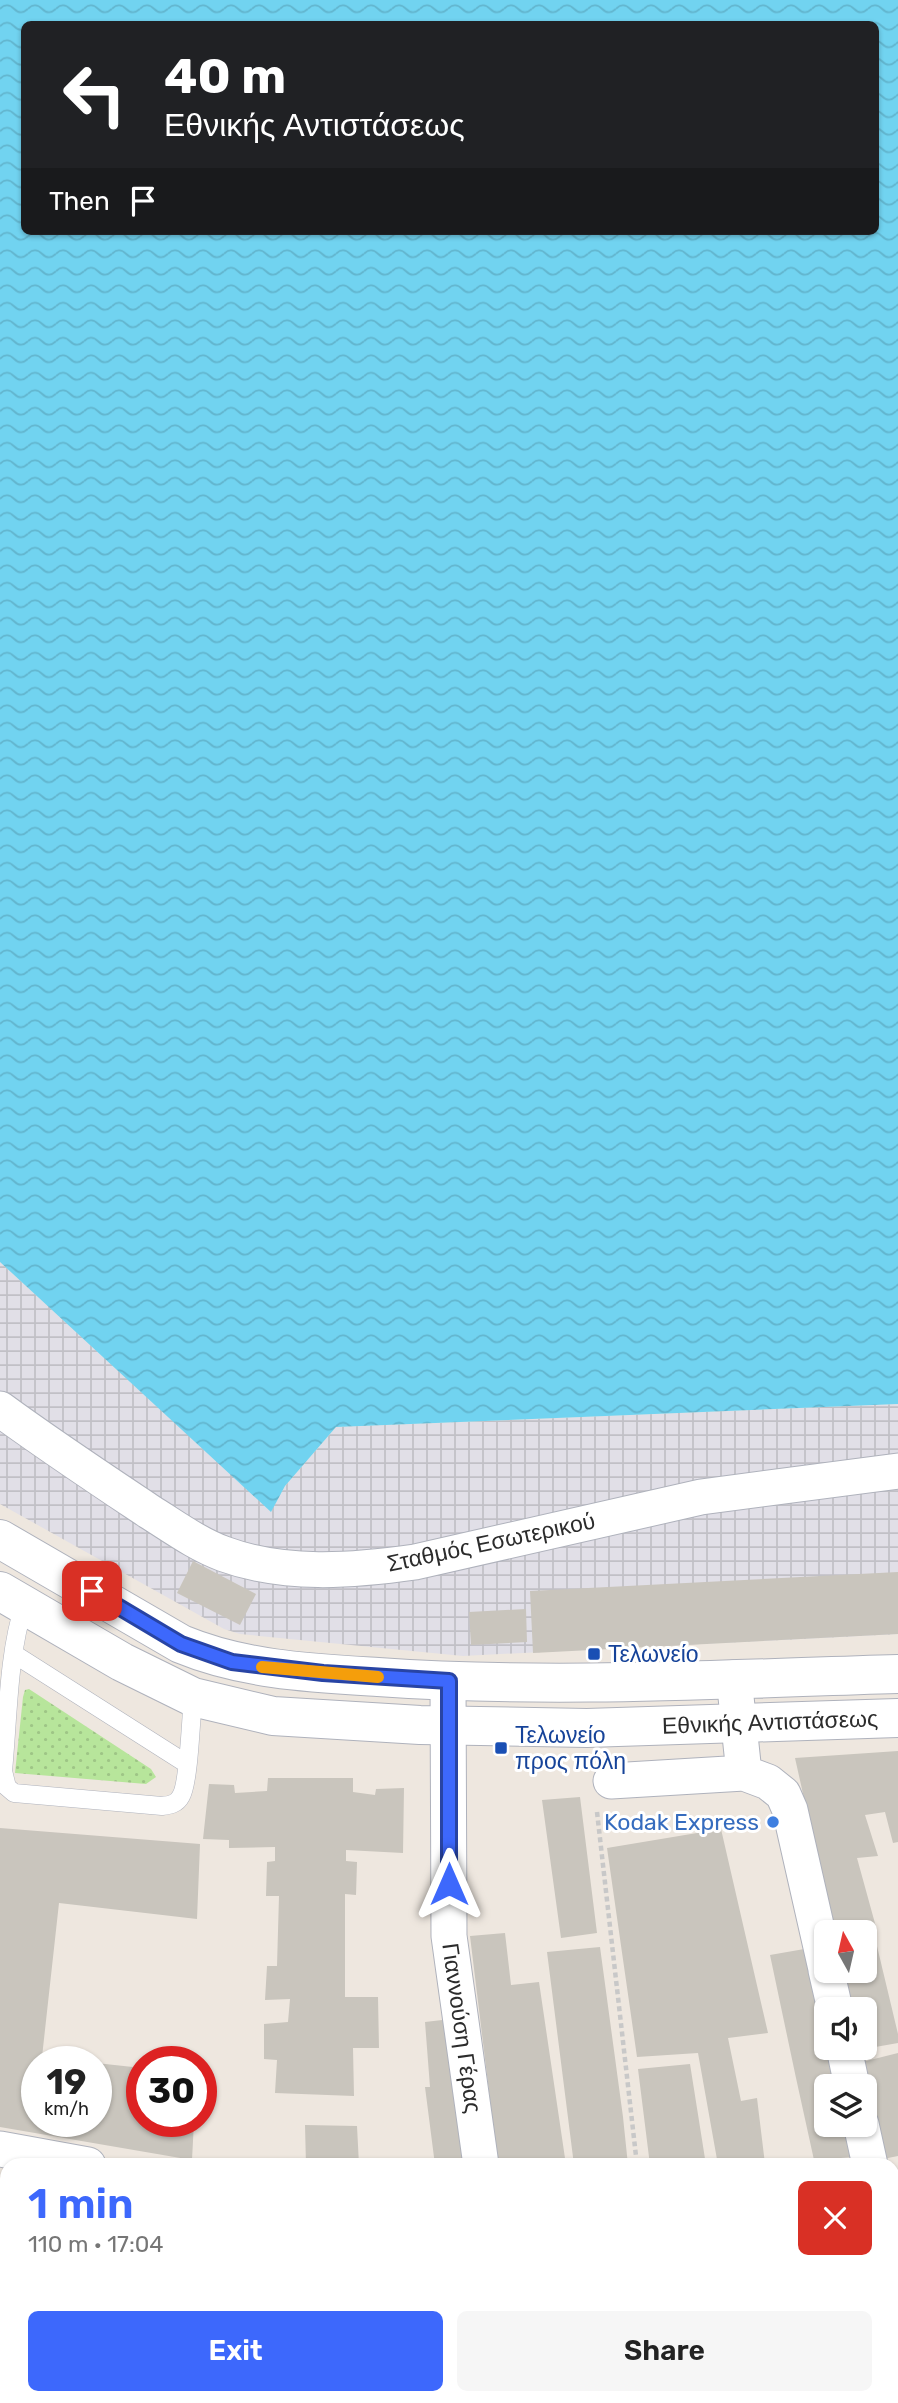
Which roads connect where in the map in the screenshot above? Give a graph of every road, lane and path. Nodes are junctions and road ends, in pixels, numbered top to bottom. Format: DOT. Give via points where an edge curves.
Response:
graph roads {
  1 [pos="0,1409"];
  2 [pos="898,1471"];
  3 [pos="0,1539"];
  4 [pos="48,1565"];
  5 [pos="12,1599"];
  6 [pos="14,1654"];
  7 [pos="898,1674"];
  8 [pos="734,1678"];
  9 [pos="449,1681"];
  10 [pos="193,1698"];
  11 [pos="898,1718"];
  12 [pos="739,1724"];
  13 [pos="448,1726"];
  14 [pos="187,1764"];
  15 [pos="744,1773"];
  16 [pos="604,1793"];
  17 [pos="815,1920"];
  18 [pos="864,2137"];
  19 [pos="0,2149"];
  20 [pos="50,2158"];
  21 [pos="480,2158"];
  22 [pos="636,2158"];
  23 [pos="868,2158"];
  1 -- 2 [label="street, Σταθμός Εσωτερικού" via="186,1536 223,1554 301,1570 415,1562 701,1497"];
  3 -- 4 [label="main road, Εθνικής Αντιστάσεως"];
  4 -- 5 [label="main road"];
  4 -- 9 [label="main road, Εθνικής Αντιστάσεως" via="181,1644 232,1662"];
  5 -- 6 [label="lane" via="18,1624"];
  5 -- 10 [label="main road, Εθνικής Αντιστάσεως"];
  6 -- 14 [label="lane"];
  6 -- 14 [label="lane" via="3,1771 14,1793 170,1805 183,1795"];
  7 -- 8 [label="main road, Εθνικής Αντιστάσεως"];
  8 -- 9 [label="main road, Εθνικής Αντιστάσεως"];
  8 -- 12 [label="street"];
  9 -- 13 [label="street, Γιαννούση Γέρας"];
  10 -- 13 [label="main road, Εθνικής Αντιστάσεως" via="273,1716"];
  10 -- 14 [label="lane"];
  11 -- 12 [label="main road, Εθνικής Αντιστάσεως"];
  12 -- 13 [label="main road, Εθνικής Αντιστάσεως"];
  12 -- 15 [label="street"];
  13 -- 21 [label="street, Γιαννούση Γέρας" via="449,1936"];
  15 -- 16 [label="street"];
  15 -- 17 [label="street" via="783,1794"];
  16 -- 22 [label="path"];
  18 -- 23 [label="street"];
  19 -- 20 [label="street"];
}
